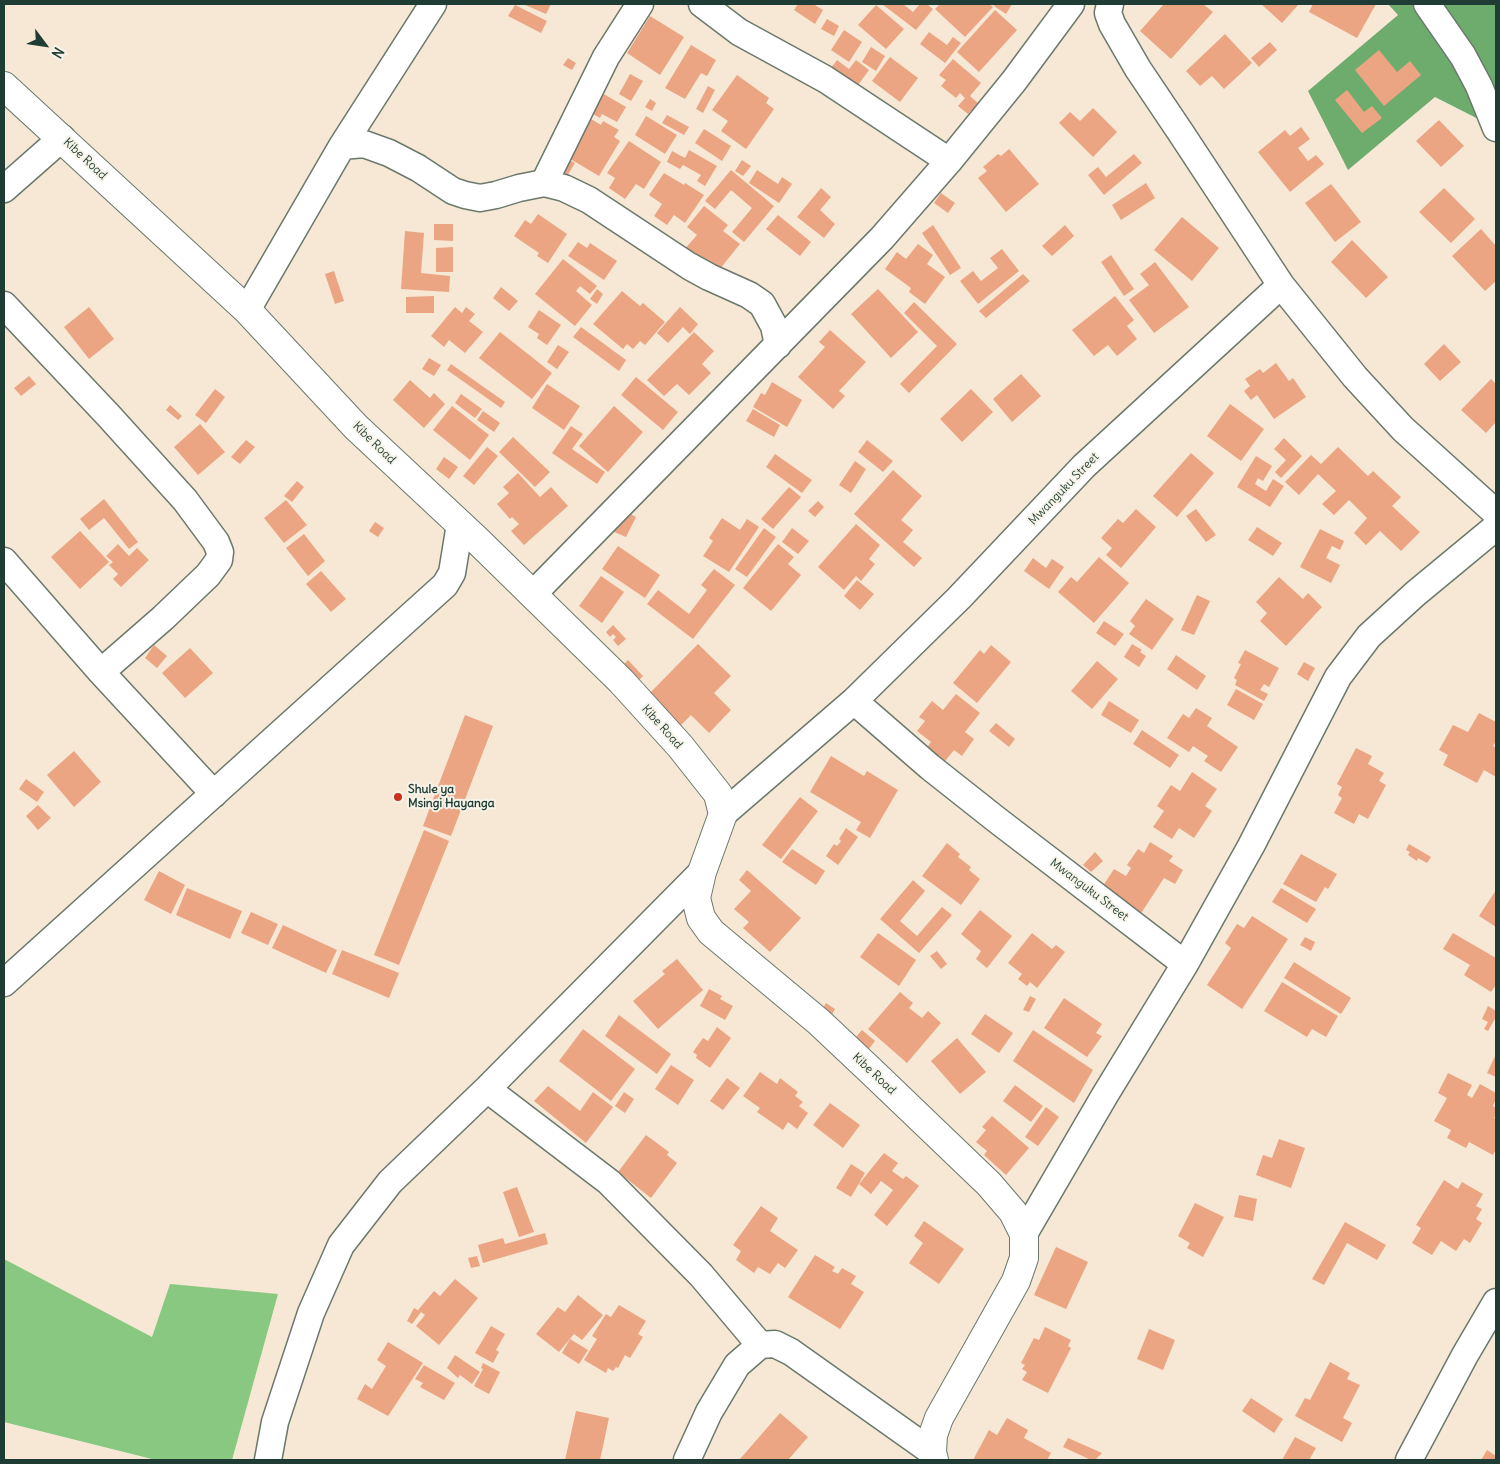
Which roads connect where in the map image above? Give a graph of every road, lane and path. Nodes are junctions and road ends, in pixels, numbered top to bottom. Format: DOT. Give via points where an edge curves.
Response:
graph roads {
  1 [pos="433,4"];
  2 [pos="640,4"];
  3 [pos="702,4"];
  4 [pos="1071,4"];
  5 [pos="1427,4"];
  6 [pos="1104,7"];
  7 [pos="4,86"];
  8 [pos="1496,128"];
  9 [pos="62,138"];
  10 [pos="342,146"];
  11 [pos="949,161"];
  12 [pos="544,183"];
  13 [pos="4,189"];
  14 [pos="1281,286"];
  15 [pos="4,305"];
  16 [pos="247,310"];
  17 [pos="778,345"];
  18 [pos="1495,513"];
  19 [pos="460,524"];
  20 [pos="4,560"];
  21 [pos="533,594"];
  22 [pos="101,672"];
  23 [pos="854,700"];
  24 [pos="214,794"];
  25 [pos="723,814"];
  26 [pos="702,872"];
  27 [pos="1185,964"];
  28 [pos="4,984"];
  29 [pos="487,1089"];
  30 [pos="1024,1234"];
  31 [pos="1496,1302"];
  32 [pos="760,1345"];
  33 [pos="933,1456"];
  34 [pos="268,1460"];
  35 [pos="687,1460"];
  36 [pos="1409,1460"];
  1 -- 10 [label="street"];
  2 -- 12 [label="street" via="606,57"];
  3 -- 11 [label="street" via="740,32 825,79"];
  4 -- 11 [label="street"];
  5 -- 8 [label="street" via="1463,56"];
  6 -- 14 [label="street" via="1138,69"];
  7 -- 9 [label="street, Kibe Road"];
  9 -- 13 [label="street"];
  9 -- 16 [label="street, Kibe Road"];
  10 -- 12 [label="street" via="364,144 389,152 453,191 480,198"];
  10 -- 16 [label="street"];
  11 -- 17 [label="street" via="882,238"];
  12 -- 17 [label="street" via="589,200 690,266 749,295 762,304 774,326"];
  14 -- 18 [label="street" via="1355,377 1403,429"];
  14 -- 23 [label="street, Mwanguku Street" via="1084,466 959,598"];
  15 -- 22 [label="street" via="185,500 220,552 219,560 208,575"];
  16 -- 19 [label="street, Kibe Road" via="356,427"];
  17 -- 21 [label="street"];
  18 -- 27 [label="street" via="1369,636 1338,677 1251,846"];
  19 -- 21 [label="street, Kibe Road"];
  19 -- 24 [label="street" via="449,580"];
  20 -- 22 [label="street"];
  21 -- 25 [label="street, Kibe Road" via="622,681 680,746 718,794"];
  22 -- 24 [label="street"];
  23 -- 25 [label="street, Mwanguku Street"];
  23 -- 27 [label="street, Mwanguku Street" via="930,767"];
  24 -- 28 [label="street"];
  25 -- 26 [label="street, Kibe Road"];
  26 -- 29 [label="street"];
  26 -- 30 [label="street, Kibe Road" via="696,898 701,918 711,932 819,1022 989,1184 1013,1212"];
  27 -- 30 [label="street"];
  29 -- 32 [label="street" via="609,1182 701,1275"];
  29 -- 34 [label="street" via="390,1182 341,1245 311,1313 275,1422"];
  30 -- 33 [label="street, Kibe Road" via="1024,1258 1016,1281 939,1418 933,1435"];
  31 -- 36 [label="street"];
  32 -- 33 [label="street" via="774,1344 791,1352"];
  32 -- 35 [label="street" via="737,1365 709,1412"];
}
